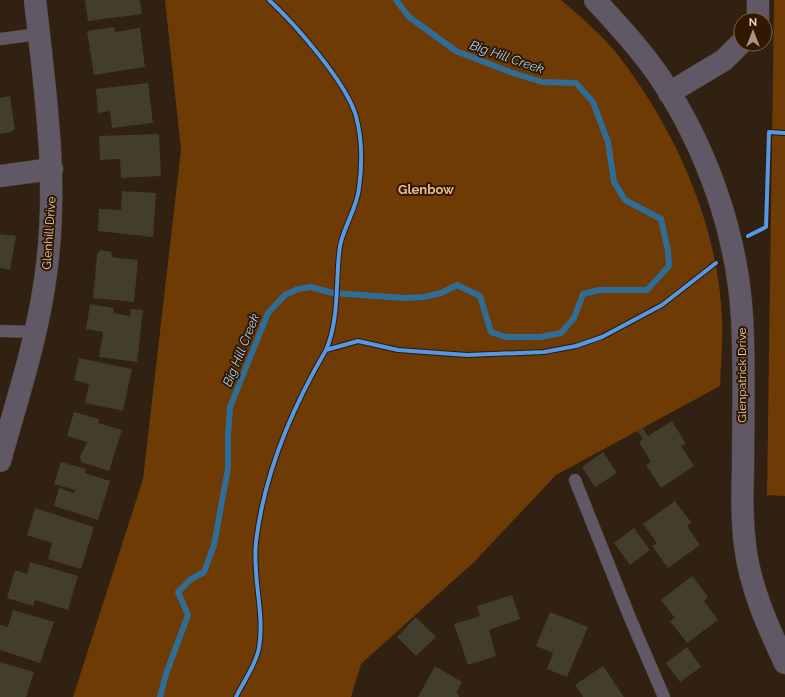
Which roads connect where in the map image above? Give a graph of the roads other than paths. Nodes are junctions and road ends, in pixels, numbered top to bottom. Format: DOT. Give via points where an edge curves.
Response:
graph roads {
  1 [pos="35,0"];
  2 [pos="595,0"];
  3 [pos="758,0"];
  4 [pos="758,12"];
  5 [pos="39,34"];
  6 [pos="0,39"];
  7 [pos="733,51"];
  8 [pos="669,93"];
  9 [pos="52,169"];
  10 [pos="0,176"];
  11 [pos="0,331"];
  12 [pos="35,332"];
  13 [pos="0,461"];
  14 [pos="575,480"];
  15 [pos="775,622"];
  16 [pos="785,663"];
  17 [pos="664,697"];
  1 -- 5 [label="street, Glenhill Drive"];
  2 -- 8 [label="street, Glenpatrick Drive" via="634,44"];
  3 -- 4 [label="street"];
  5 -- 6 [label="lane"];
  5 -- 9 [label="street, Glenhill Drive"];
  7 -- 8 [label="street" via="724,60"];
  8 -- 15 [label="street, Glenpatrick Drive" via="704,160 733,249 742,317 742,507 745,546 755,592"];
  9 -- 10 [label="street"];
  9 -- 12 [label="street, Glenhill Drive" via="50,239"];
  11 -- 12 [label="lane"];
  12 -- 13 [label="street, Glenhill Drive"];
  14 -- 17 [label="lane"];
  15 -- 16 [label="street, Glenpatrick Drive"];
}
